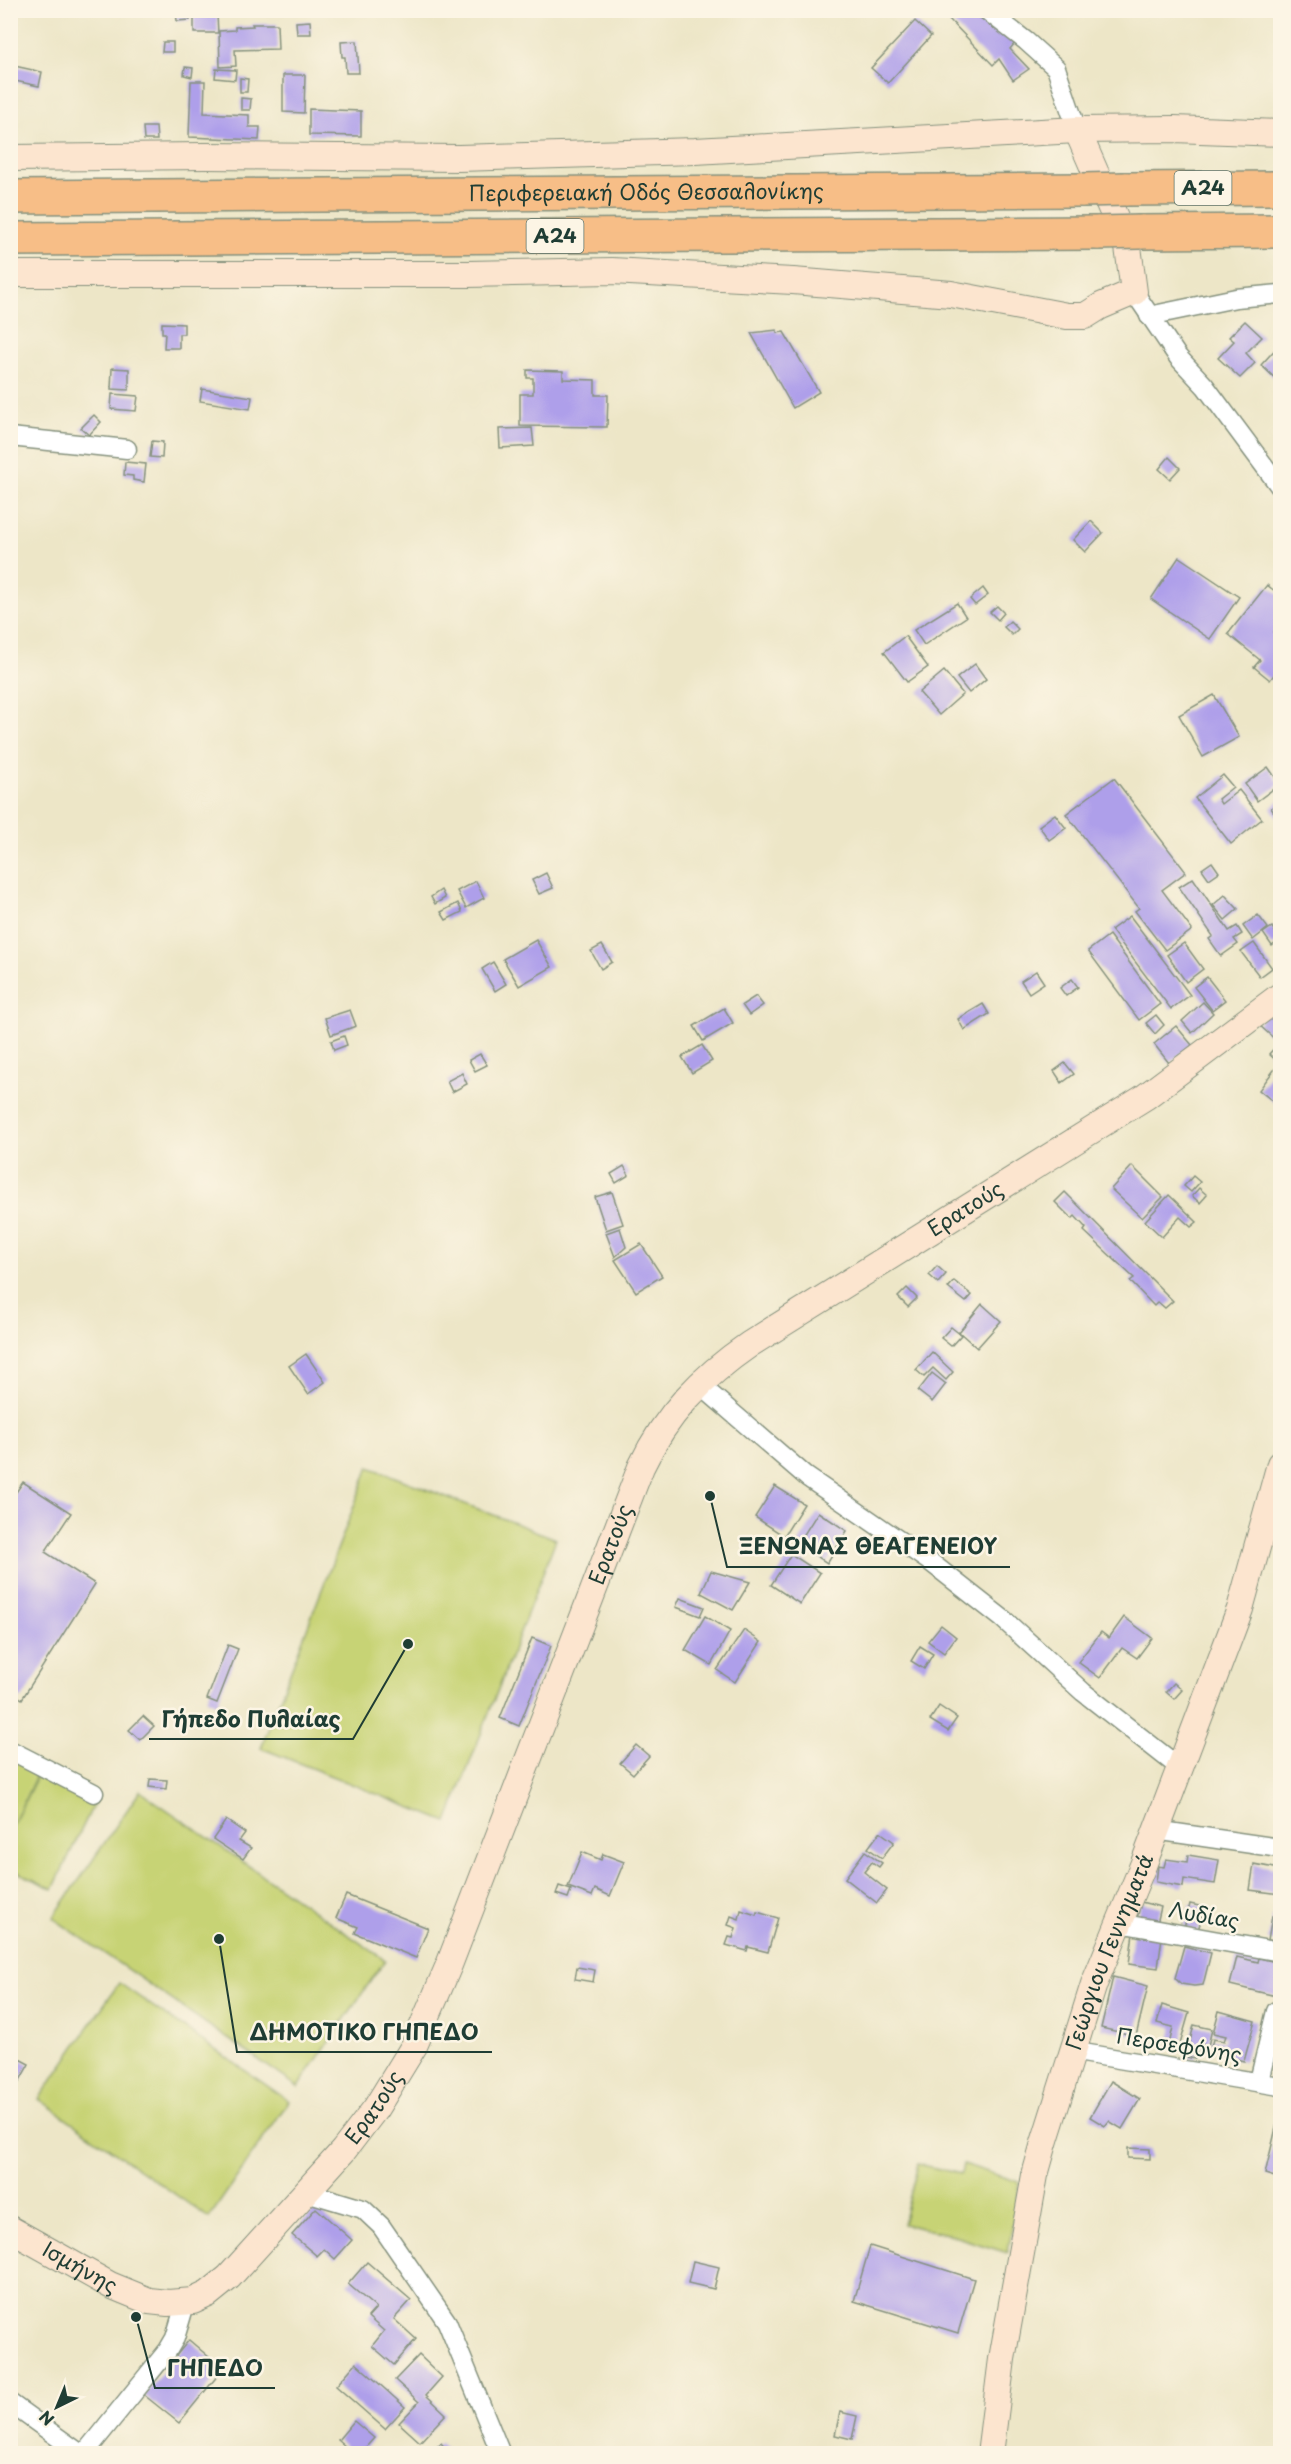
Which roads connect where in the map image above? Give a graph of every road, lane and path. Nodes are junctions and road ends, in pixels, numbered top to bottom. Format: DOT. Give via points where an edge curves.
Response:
graph roads {
  1 [pos="986,10"];
  2 [pos="1077,130"];
  3 [pos="1281,133"];
  4 [pos="10,158"];
  5 [pos="1281,188"];
  6 [pos="10,197"];
  7 [pos="1281,231"];
  8 [pos="10,239"];
  9 [pos="10,274"];
  10 [pos="1134,292"];
  11 [pos="1281,294"];
  12 [pos="1149,316"];
  13 [pos="10,437"];
  14 [pos="126,449"];
  15 [pos="1281,487"];
  16 [pos="1281,996"];
  17 [pos="699,1384"];
  18 [pos="1281,1464"];
  19 [pos="10,1750"];
  20 [pos="1180,1768"];
  21 [pos="94,1792"];
  22 [pos="1155,1830"];
  23 [pos="1281,1848"];
  24 [pos="1119,1923"];
  25 [pos="1281,1952"];
  26 [pos="1278,2011"];
  27 [pos="1071,2051"];
  28 [pos="1258,2081"];
  29 [pos="1281,2086"];
  30 [pos="306,2192"];
  31 [pos="10,2229"];
  32 [pos="186,2301"];
  33 [pos="10,2403"];
  34 [pos="82,2454"];
  35 [pos="501,2454"];
  36 [pos="990,2454"];
  1 -- 2 [label="street" via="1056,68"];
  2 -- 3 [label="street"];
  2 -- 4 [label="street" via="695,151 459,158"];
  2 -- 10 [label="street" via="1128,247"];
  5 -- 6 [label="highway, Περιφερειακή Οδός Θεσσαλονίκης / Α24, bridge"];
  7 -- 8 [label="highway, Περιφερειακή Οδός Θεσσαλονίκης / Α24, bridge"];
  9 -- 10 [label="street" via="612,271 951,294 1067,316 1085,316"];
  10 -- 12 [label="street"];
  11 -- 12 [label="street" via="1236,298"];
  12 -- 15 [label="street"];
  13 -- 14 [label="street"];
  16 -- 17 [label="street, Ερατούς" via="1145,1097 750,1344"];
  17 -- 20 [label="street" via="807,1477 929,1561 1003,1619 1083,1692"];
  17 -- 30 [label="street, Ερατούς" via="664,1425 641,1467 426,2021 406,2062 376,2108"];
  18 -- 20 [label="street, Γεώργιου Γεννηματά" via="1240,1608"];
  19 -- 21 [label="street"];
  20 -- 22 [label="street, Γεώργιου Γεννηματά"];
  22 -- 23 [label="street"];
  22 -- 24 [label="street, Γεώργιου Γεννηματά"];
  24 -- 25 [label="street, Λυδίας"];
  24 -- 27 [label="street, Γεώργιου Γεννηματά"];
  26 -- 28 [label="street"];
  27 -- 28 [label="street, Περσεφόνης"];
  27 -- 36 [label="street, Γεώργιου Γεννηματά" via="1035,2175 1002,2359"];
  28 -- 29 [label="street, Περσεφόνης"];
  30 -- 32 [label="street, Ερατούς" via="229,2277 208,2294"];
  30 -- 35 [label="street" via="363,2209 394,2243 447,2322"];
  31 -- 32 [label="street, Ισμήνης" via="134,2296 159,2303"];
  32 -- 34 [label="street" via="168,2350"];
  33 -- 34 [label="street"];
}
